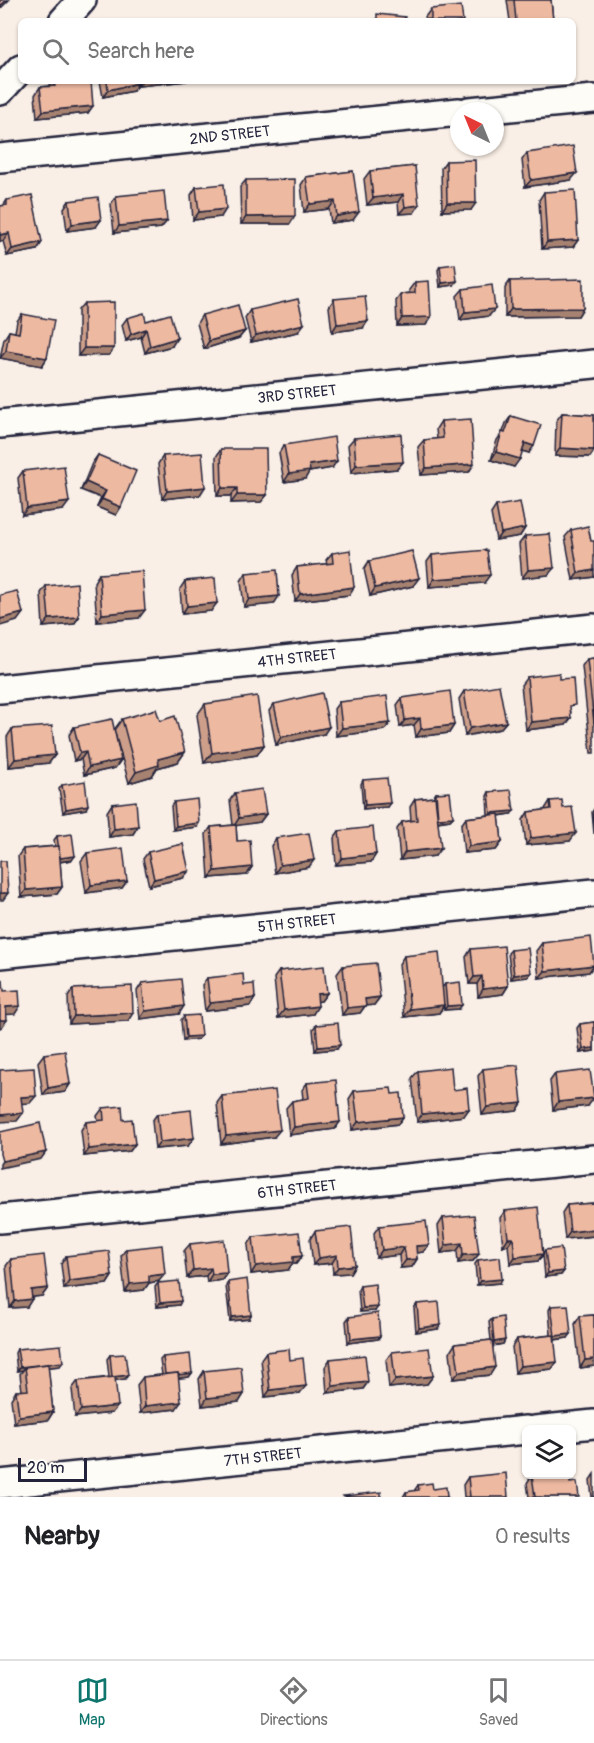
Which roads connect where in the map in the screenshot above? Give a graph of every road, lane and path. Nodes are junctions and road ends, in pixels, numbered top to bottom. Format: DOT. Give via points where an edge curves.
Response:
graph roads {
  1 [pos="82,0"];
  2 [pos="66,18"];
  3 [pos="18,71"];
  4 [pos="0,91"];
  5 [pos="594,99"];
  6 [pos="504,108"];
  7 [pos="450,113"];
  8 [pos="0,158"];
  9 [pos="594,364"];
  10 [pos="0,424"];
  11 [pos="594,628"];
  12 [pos="0,689"];
  13 [pos="594,893"];
  14 [pos="0,954"];
  15 [pos="594,1159"];
  16 [pos="0,1219"];
  17 [pos="594,1424"];
  18 [pos="576,1426"];
  19 [pos="522,1430"];
  20 [pos="0,1484"];
  1 -- 2 [label="street"];
  3 -- 4 [label="street"];
  5 -- 6 [label="street"];
  7 -- 8 [label="street, 2ND STREET"];
  9 -- 10 [label="street, 3RD STREET"];
  11 -- 12 [label="street, 4TH STREET"];
  13 -- 14 [label="street, 5TH STREET"];
  15 -- 16 [label="street, 6TH STREET"];
  17 -- 18 [label="street"];
  19 -- 20 [label="street, 7TH STREET"];
}
